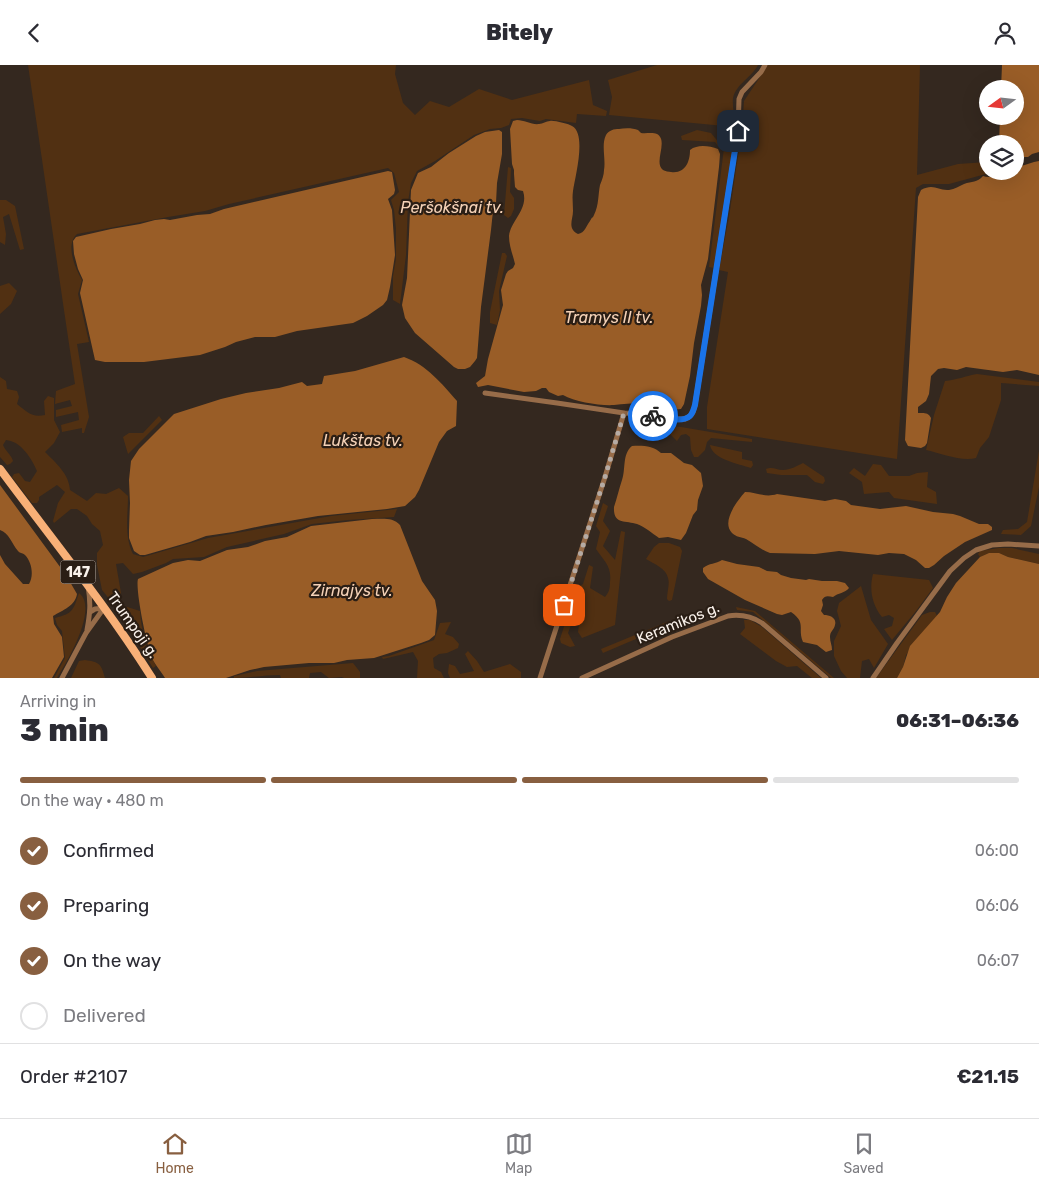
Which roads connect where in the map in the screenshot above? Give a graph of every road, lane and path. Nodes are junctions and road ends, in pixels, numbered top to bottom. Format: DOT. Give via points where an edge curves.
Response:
graph roads {
  1 [pos="765,65"];
  2 [pos="485,393"];
  3 [pos="624,413"];
  4 [pos="0,469"];
  5 [pos="1039,546"];
  6 [pos="87,585"];
  7 [pos="104,608"];
  8 [pos="90,612"];
  9 [pos="86,633"];
  10 [pos="62,678"];
  11 [pos="152,678"];
  12 [pos="540,678"];
  13 [pos="582,678"];
  14 [pos="826,678"];
  15 [pos="873,678"];
  1 -- 3 [label="street" via="739,99 738,131 693,412 685,419"];
  2 -- 3 [label="street"];
  3 -- 12 [label="street"];
  4 -- 6 [label="main road, Trumpoji g. / 147"];
  5 -- 15 [label="street" via="992,545 958,563"];
  6 -- 7 [label="main road, Trumpoji g. / 147"];
  6 -- 8 [label="street"];
  7 -- 8 [label="street"];
  7 -- 9 [label="street"];
  7 -- 11 [label="main road, Trumpoji g. / 147"];
  8 -- 9 [label="street"];
  9 -- 10 [label="street"];
  13 -- 14 [label="street, Keramikos g." via="672,637 736,615 762,623"];
}
